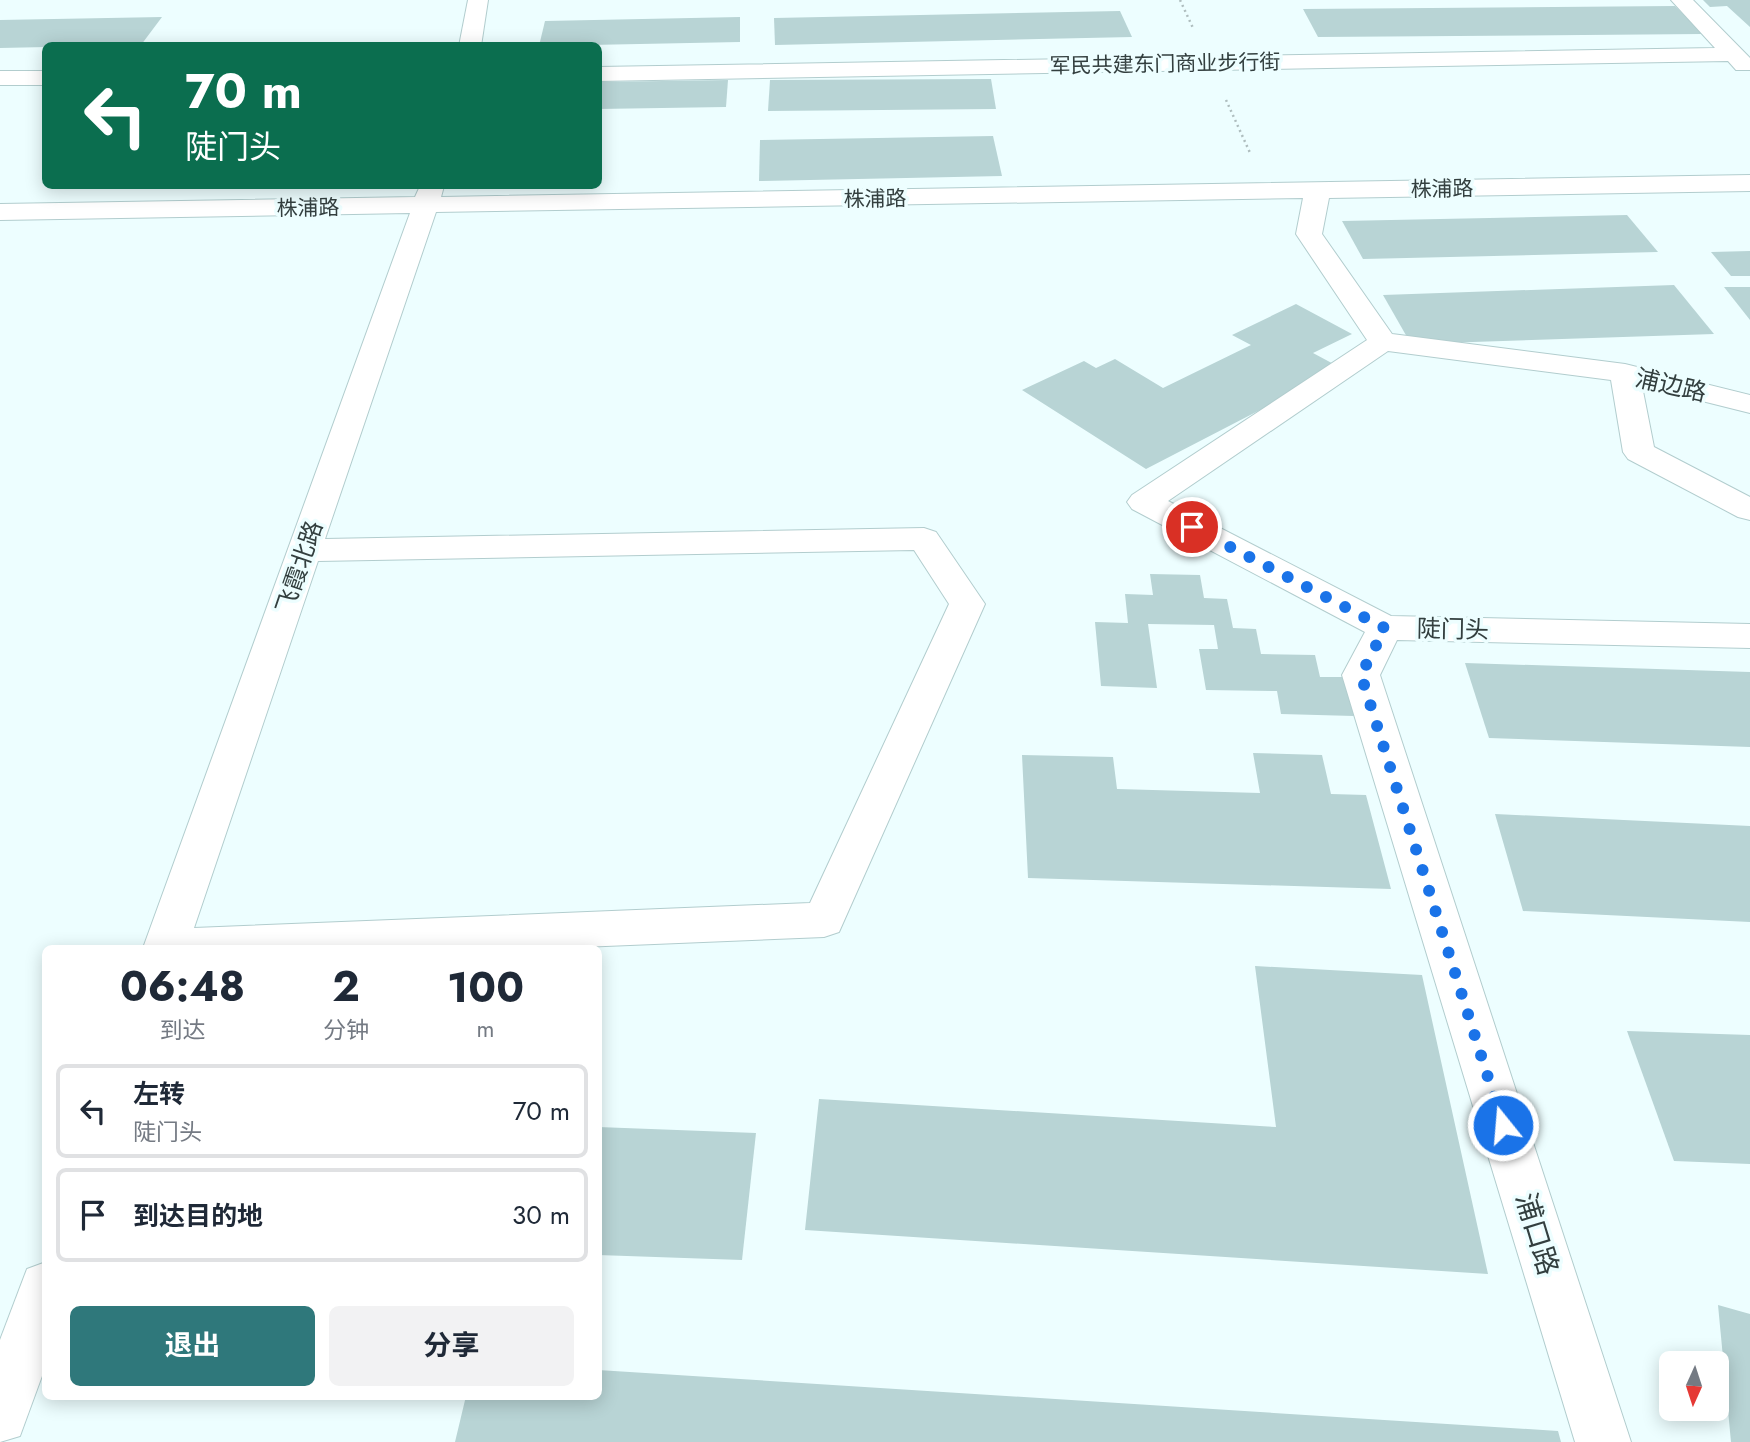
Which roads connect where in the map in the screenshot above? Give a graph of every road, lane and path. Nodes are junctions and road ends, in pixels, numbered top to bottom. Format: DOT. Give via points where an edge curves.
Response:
graph roads {
  1 [pos="478,0"];
  2 [pos="1681,0"];
  3 [pos="471,42"];
  4 [pos="1732,54"];
  5 [pos="1750,72"];
  6 [pos="602,74"];
  7 [pos="0,78"];
  8 [pos="42,78"];
  9 [pos="1750,183"];
  10 [pos="1317,191"];
  11 [pos="429,196"];
  12 [pos="0,212"];
  13 [pos="1383,342"];
  14 [pos="1625,373"];
  15 [pos="1750,404"];
  16 [pos="1750,510"];
  17 [pos="305,550"];
  18 [pos="1385,628"];
  19 [pos="1750,636"];
  20 [pos="166,945"];
  21 [pos="236,945"];
  22 [pos="42,1298"];
  23 [pos="0,1416"];
  24 [pos="1603,1442"];
  1 -- 3 [label="street"];
  2 -- 4 [label="street"];
  4 -- 5 [label="street"];
  4 -- 6 [label="street, 军民共建东门商业步行街"];
  7 -- 8 [label="street"];
  9 -- 10 [label="street, 株浦路"];
  10 -- 11 [label="street, 株浦路"];
  10 -- 13 [label="street" via="1309,234"];
  11 -- 12 [label="street, 株浦路"];
  11 -- 17 [label="street, 飞霞北路"];
  13 -- 14 [label="street"];
  13 -- 18 [label="street, 陡门头" via="1144,502"];
  14 -- 15 [label="street, 浦边路"];
  14 -- 16 [label="street, 浦边路" via="1639,452"];
  17 -- 20 [label="street, 飞霞北路"];
  17 -- 21 [label="street" via="924,539 967,604 824,920"];
  18 -- 19 [label="street, 陡门头"];
  18 -- 24 [label="street, 浦口路" via="1361,675"];
  22 -- 23 [label="street"];
}
